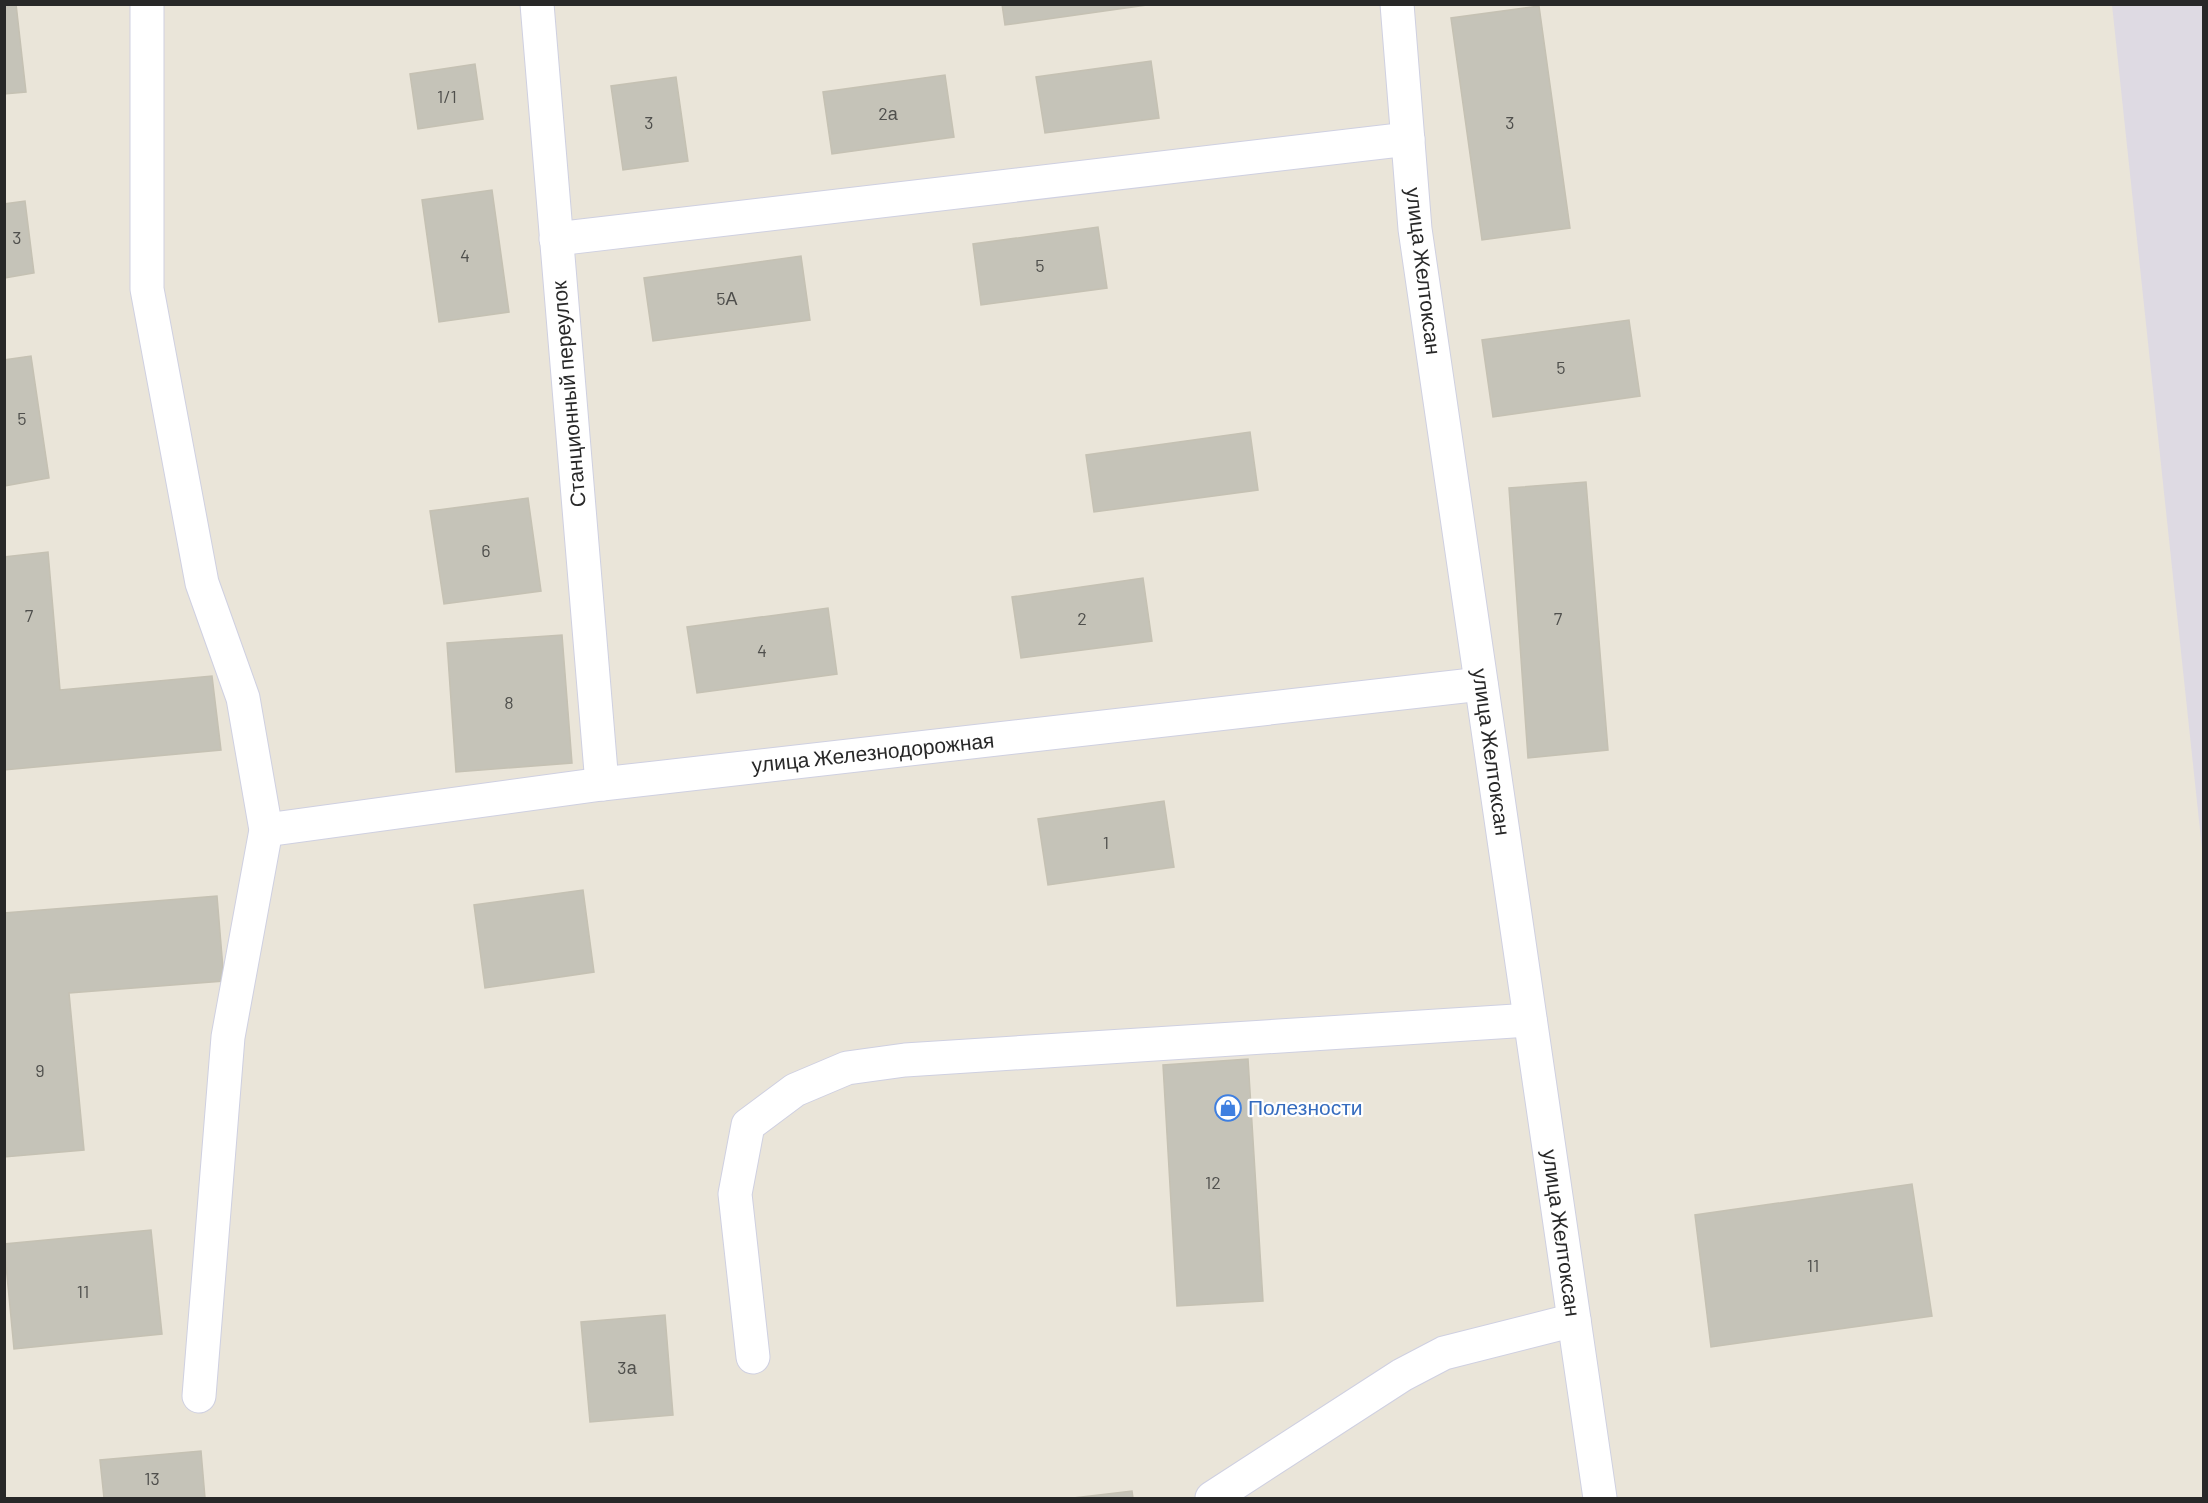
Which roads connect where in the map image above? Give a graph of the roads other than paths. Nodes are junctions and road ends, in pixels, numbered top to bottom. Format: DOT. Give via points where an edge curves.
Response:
graph roads {
  1 [pos="147,4"];
  2 [pos="537,4"];
  3 [pos="1397,4"];
  4 [pos="1408,139"];
  5 [pos="556,239"];
  6 [pos="1482,684"];
  7 [pos="602,784"];
  8 [pos="266,830"];
  9 [pos="1530,1020"];
  10 [pos="1574,1320"];
  11 [pos="753,1357"];
  12 [pos="199,1396"];
  13 [pos="1212,1498"];
  14 [pos="1600,1498"];
  1 -- 8 [label="street" via="147,290 202,583 243,698"];
  2 -- 5 [label="street, Станционный переулок"];
  3 -- 4 [label="street, улица Желтоксан"];
  4 -- 5 [label="street"];
  4 -- 6 [label="street, улица Желтоксан" via="1415,229"];
  5 -- 7 [label="street, Станционный переулок"];
  6 -- 7 [label="street, улица Железнодорожная"];
  6 -- 9 [label="street, улица Желтоксан"];
  7 -- 8 [label="street, улица Железнодорожная"];
  8 -- 12 [label="street" via="228,1037"];
  9 -- 10 [label="street, улица Желтоксан"];
  9 -- 11 [label="street" via="904,1060 847,1068 795,1090 748,1125 735,1194"];
  10 -- 13 [label="street" via="1444,1353 1402,1375"];
  10 -- 14 [label="street, улица Желтоксан"];
}
